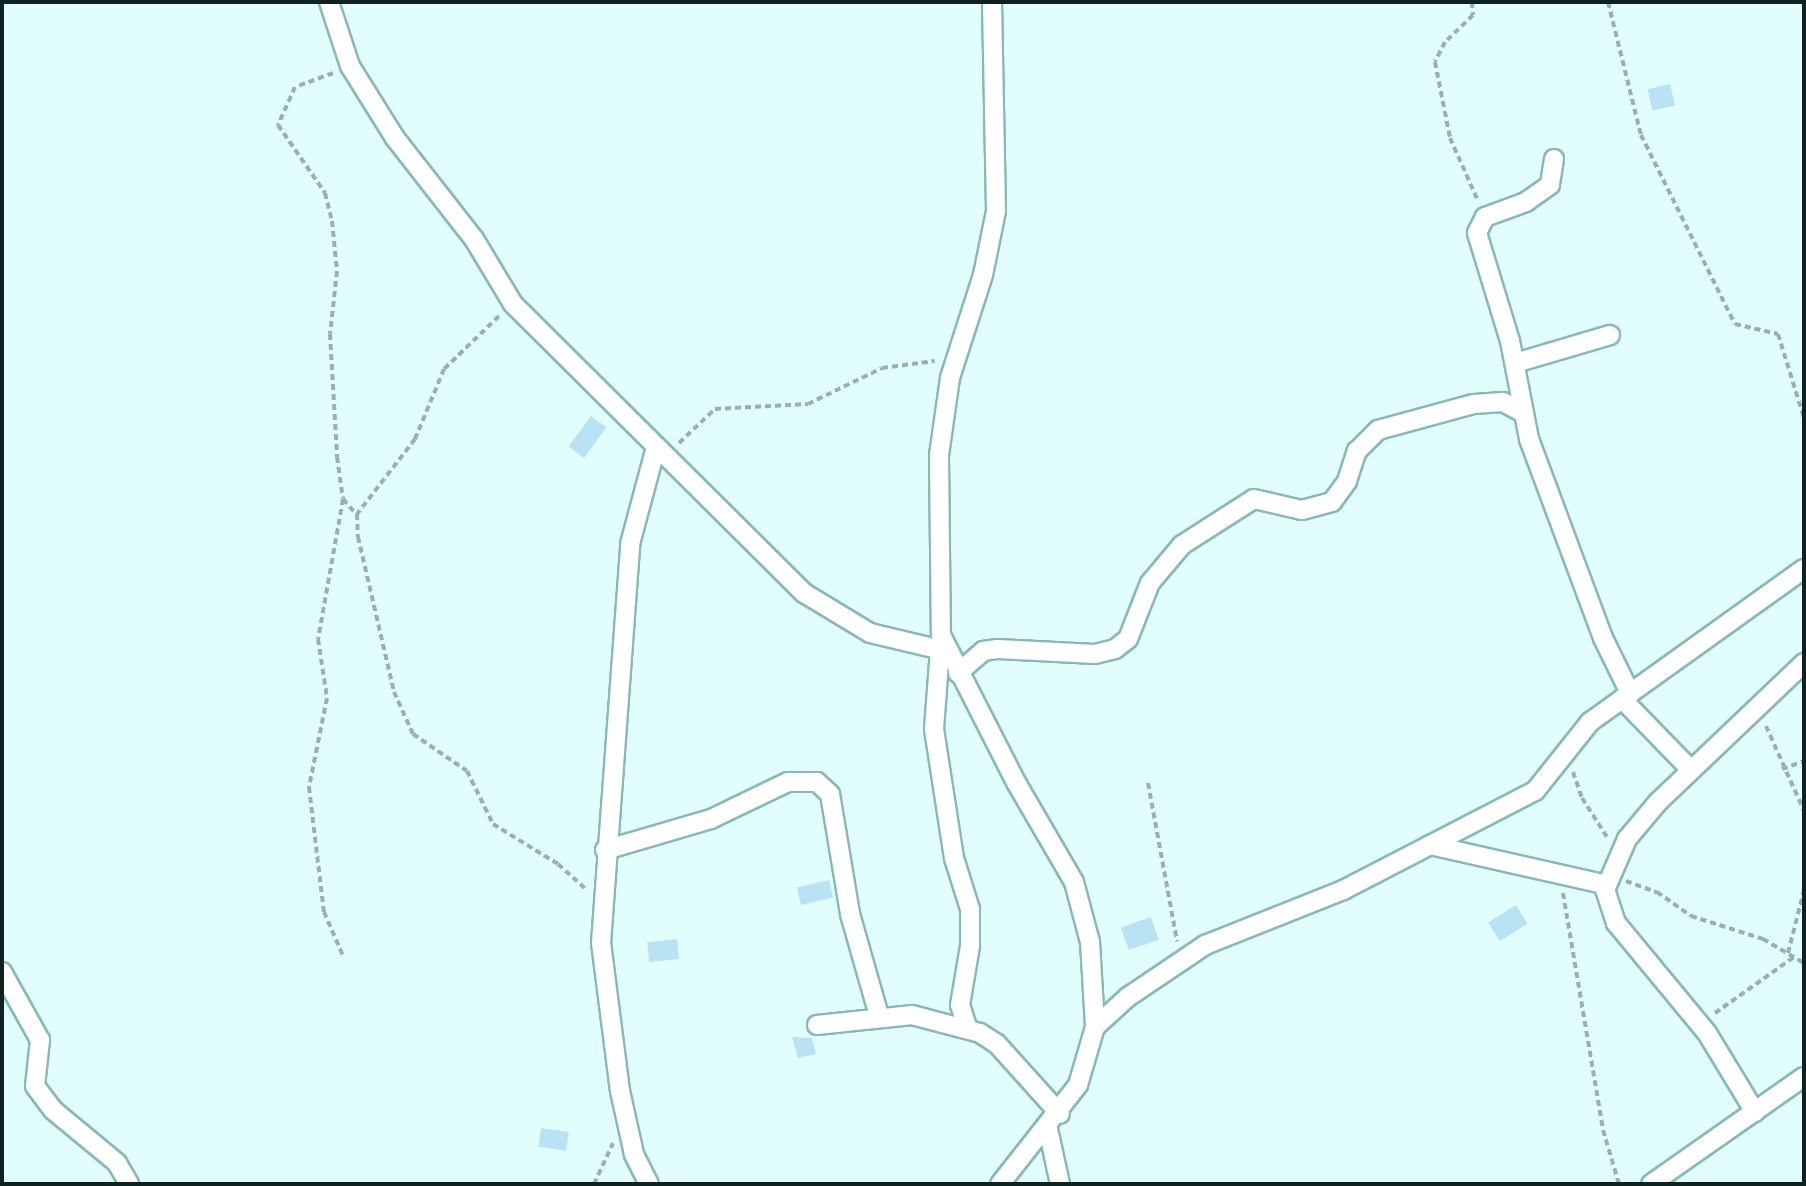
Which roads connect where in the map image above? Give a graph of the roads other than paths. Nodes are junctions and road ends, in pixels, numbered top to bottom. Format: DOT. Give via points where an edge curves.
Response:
graph roads {
  1 [pos="329,2"];
  2 [pos="992,2"];
  3 [pos="1554,159"];
  4 [pos="1610,335"];
  5 [pos="1515,363"];
  6 [pos="1524,413"];
  7 [pos="659,450"];
  8 [pos="1804,569"];
  9 [pos="943,650"];
  10 [pos="1804,663"];
  11 [pos="958,673"];
  12 [pos="1626,696"];
  13 [pos="1689,768"];
  14 [pos="1430,845"];
  15 [pos="605,850"];
  16 [pos="1608,881"];
  17 [pos="2,972"];
  18 [pos="879,1016"];
  19 [pos="817,1025"];
  20 [pos="1095,1027"];
  21 [pos="968,1029"];
  22 [pos="1804,1077"];
  23 [pos="1755,1112"];
  24 [pos="1060,1114"];
  25 [pos="1048,1129"];
  26 [pos="129,1184"];
  27 [pos="649,1184"];
  28 [pos="1000,1184"];
  29 [pos="1060,1184"];
  30 [pos="1651,1184"];
  1 -- 7 [label="street" via="350,66 395,138 474,239 513,304"];
  2 -- 9 [label="street" via="996,211 957,357 939,455"];
  3 -- 5 [label="street" via="1550,185 1526,202 1485,217 1477,233"];
  4 -- 5 [label="street"];
  5 -- 6 [label="street"];
  6 -- 11 [label="street" via="1503,402 1474,404 1378,430 1357,451 1347,481 1332,502 1302,510 1254,499 1182,545 1150,583 1128,639 1115,649 1095,654 983,651"];
  6 -- 12 [label="street"];
  7 -- 9 [label="street" via="804,593 834,615 870,633"];
  7 -- 15 [label="street" via="630,544"];
  8 -- 12 [label="street"];
  9 -- 11 [label="street"];
  9 -- 21 [label="street" via="934,729 954,858 970,909 960,1005"];
  10 -- 13 [label="street"];
  11 -- 20 [label="street" via="1074,882 1090,942"];
  12 -- 13 [label="street"];
  12 -- 14 [label="street" via="1590,722 1535,791"];
  13 -- 16 [label="street" via="1623,846"];
  14 -- 16 [label="street"];
  14 -- 20 [label="street" via="1298,911 1233,932 1181,959"];
  15 -- 18 [label="street" via="711,819 788,782 817,782 830,794 850,914"];
  15 -- 27 [label="street" via="609,1024 630,1135"];
  16 -- 23 [label="street" via="1616,923 1701,1025"];
  17 -- 26 [label="street" via="40,1040 35,1086 53,1110 117,1163"];
  18 -- 19 [label="street"];
  18 -- 21 [label="street" via="912,1015"];
  20 -- 24 [label="street" via="1086,1066"];
  21 -- 24 [label="street" via="997,1044"];
  22 -- 23 [label="street"];
  23 -- 30 [label="street"];
  24 -- 25 [label="street"];
  25 -- 28 [label="street"];
  25 -- 29 [label="street"];
}
